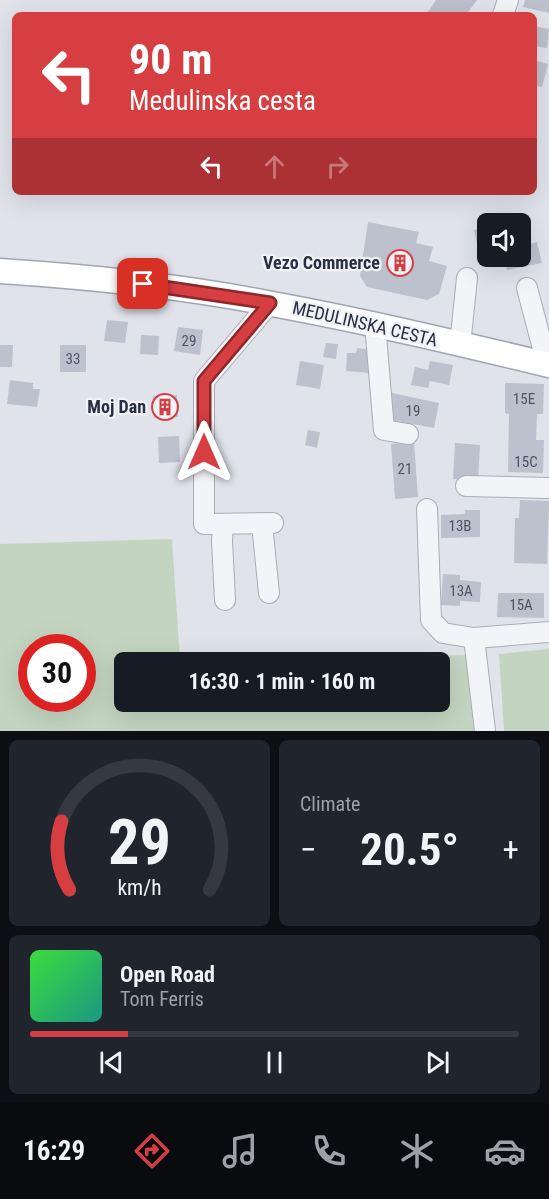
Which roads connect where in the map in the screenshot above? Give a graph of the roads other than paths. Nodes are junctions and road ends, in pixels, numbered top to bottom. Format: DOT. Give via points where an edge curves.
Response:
graph roads {
  1 [pos="0,271"];
  2 [pos="467,278"];
  3 [pos="527,288"];
  4 [pos="270,303"];
  5 [pos="375,324"];
  6 [pos="460,345"];
  7 [pos="548,365"];
  8 [pos="408,434"];
  9 [pos="465,486"];
  10 [pos="549,488"];
  11 [pos="426,509"];
  12 [pos="214,524"];
  13 [pos="269,593"];
  14 [pos="225,600"];
  15 [pos="549,632"];
  16 [pos="474,638"];
  17 [pos="485,731"];
  1 -- 4 [label="main road, MEDULINSKA CESTA" via="123,281"];
  2 -- 6 [label="street"];
  3 -- 7 [label="street"];
  4 -- 5 [label="main road, MEDULINSKA CESTA"];
  4 -- 12 [label="street" via="204,381"];
  5 -- 6 [label="main road, MEDULINSKA CESTA"];
  5 -- 8 [label="street" via="384,430"];
  6 -- 7 [label="main road, MEDULINSKA CESTA"];
  9 -- 10 [label="street"];
  11 -- 16 [label="street" via="432,620 443,633"];
  12 -- 13 [label="street" via="268,524"];
  12 -- 14 [label="street" via="222,541"];
  15 -- 16 [label="street"];
  16 -- 17 [label="street"];
}
